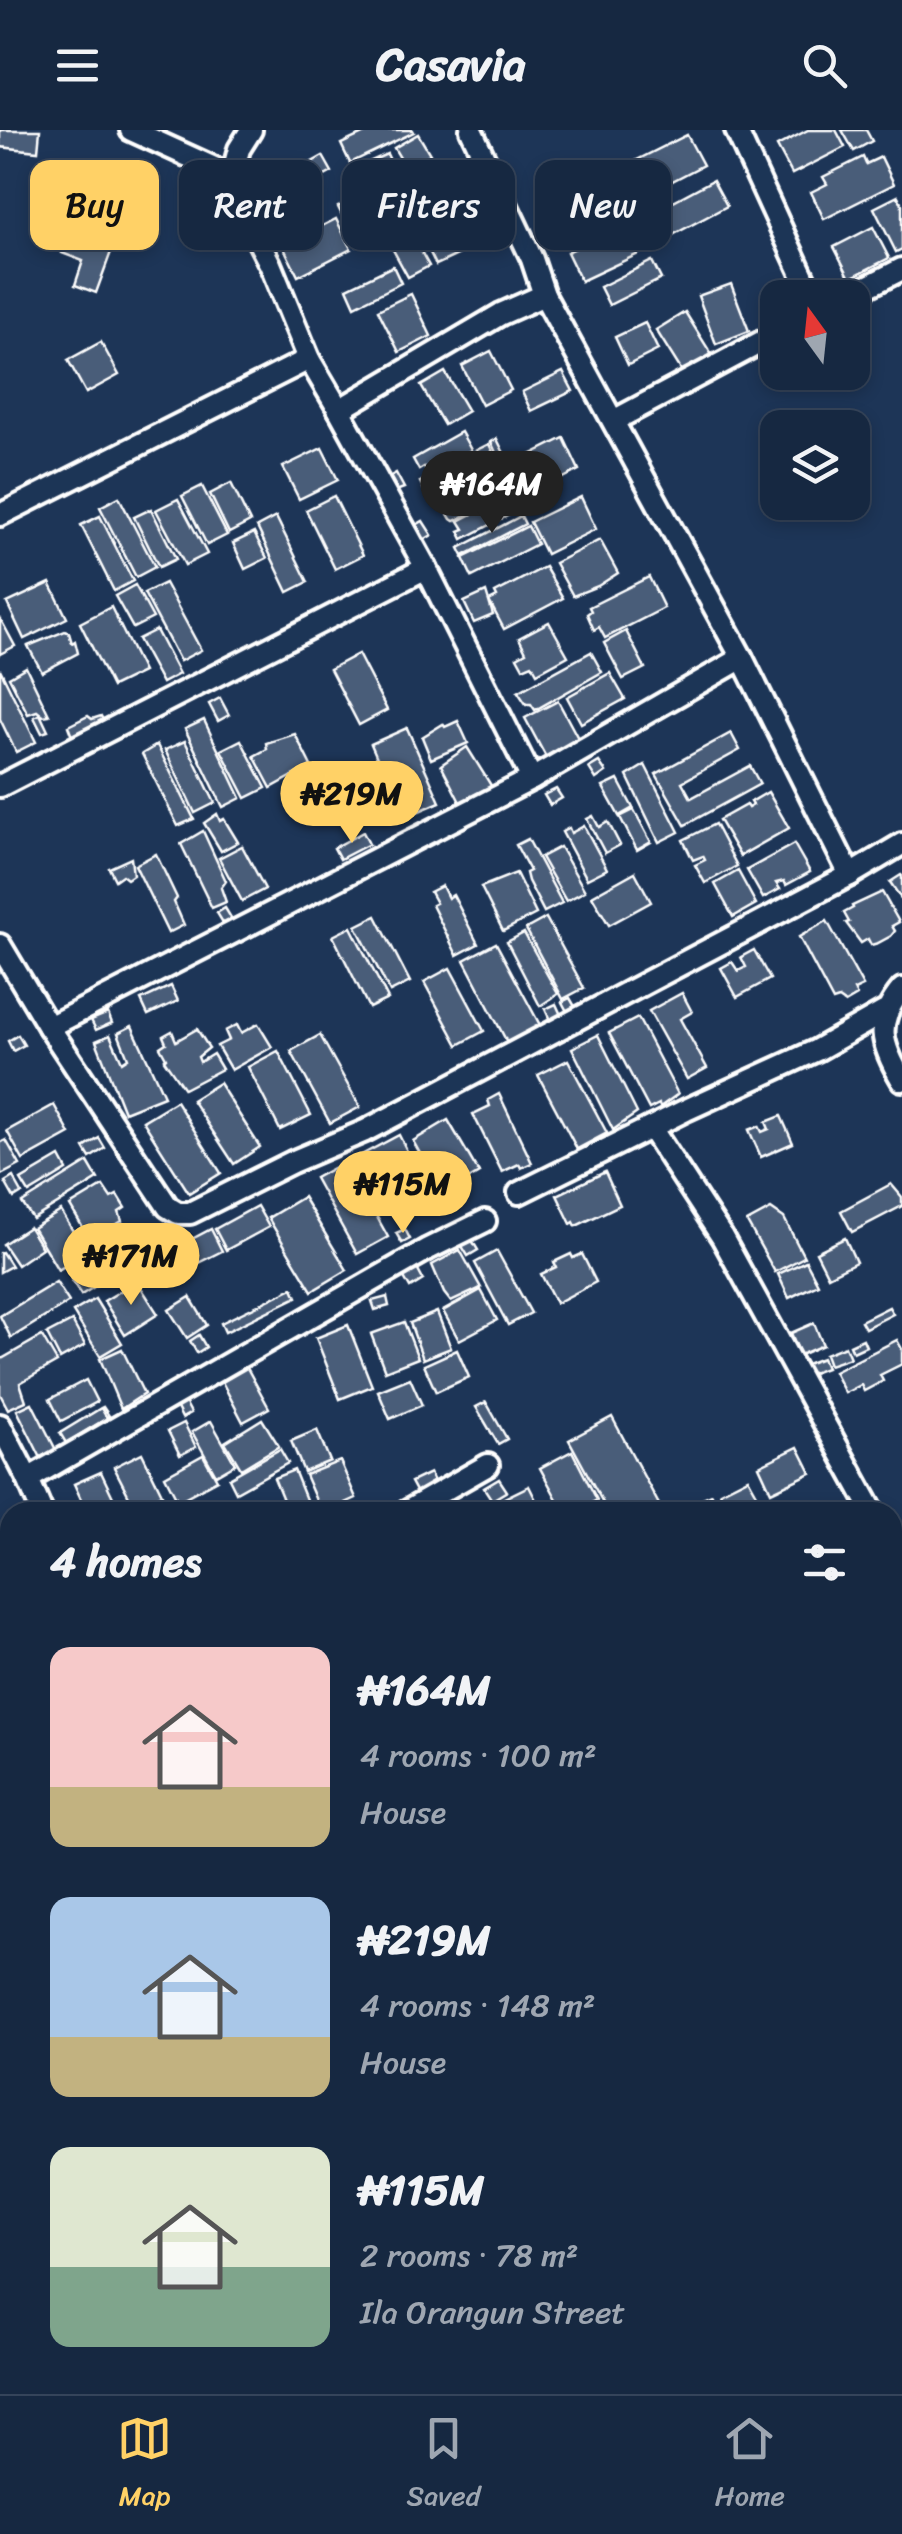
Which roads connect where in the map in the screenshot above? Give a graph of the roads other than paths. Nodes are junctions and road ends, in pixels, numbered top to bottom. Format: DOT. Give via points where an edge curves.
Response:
graph roads {
  1 [pos="130,130"];
  2 [pos="251,130"];
  3 [pos="470,130"];
  4 [pos="736,130"];
  5 [pos="197,160"];
  6 [pos="236,160"];
  7 [pos="263,250"];
  8 [pos="902,269"];
  9 [pos="805,280"];
  10 [pos="870,285"];
  11 [pos="544,294"];
  12 [pos="760,342"];
  13 [pos="309,359"];
  14 [pos="339,410"];
  15 [pos="615,420"];
  16 [pos="0,516"];
  17 [pos="426,568"];
  18 [pos="742,658"];
  19 [pos="532,779"];
  20 [pos="0,786"];
  21 [pos="902,844"];
  22 [pos="850,875"];
  23 [pos="0,945"];
  24 [pos="902,990"];
  25 [pos="884,1012"];
  26 [pos="49,1027"];
  27 [pos="902,1080"];
  28 [pos="651,1128"];
  29 [pos="519,1193"];
  30 [pos="485,1222"];
  31 [pos="0,1426"];
  32 [pos="488,1466"];
  33 [pos="28,1479"];
  34 [pos="38,1502"];
  35 [pos="424,1502"];
  36 [pos="868,1502"];
  1 -- 5 [label="street"];
  2 -- 6 [label="street"];
  3 -- 11 [label="street"];
  4 -- 9 [label="street"];
  7 -- 13 [label="street"];
  8 -- 10 [label="street"];
  11 -- 14 [label="street"];
  11 -- 15 [label="street"];
  12 -- 15 [label="street"];
  13 -- 14 [label="street"];
  13 -- 16 [label="street"];
  14 -- 17 [label="street"];
  15 -- 18 [label="street"];
  17 -- 19 [label="street"];
  17 -- 20 [label="street"];
  18 -- 19 [label="street"];
  18 -- 22 [label="street"];
  19 -- 26 [label="street"];
  21 -- 22 [label="street"];
  22 -- 26 [label="street" via="364,1131 190,1213 168,1207"];
  23 -- 26 [label="street"];
  24 -- 25 [label="street"];
  25 -- 27 [label="street" via="884,1034"];
  25 -- 28 [label="street"];
  28 -- 29 [label="street"];
  28 -- 36 [label="street" via="722,1237"];
  30 -- 33 [label="street"];
  31 -- 33 [label="street"];
  32 -- 35 [label="street"];
  33 -- 34 [label="street"];
}
